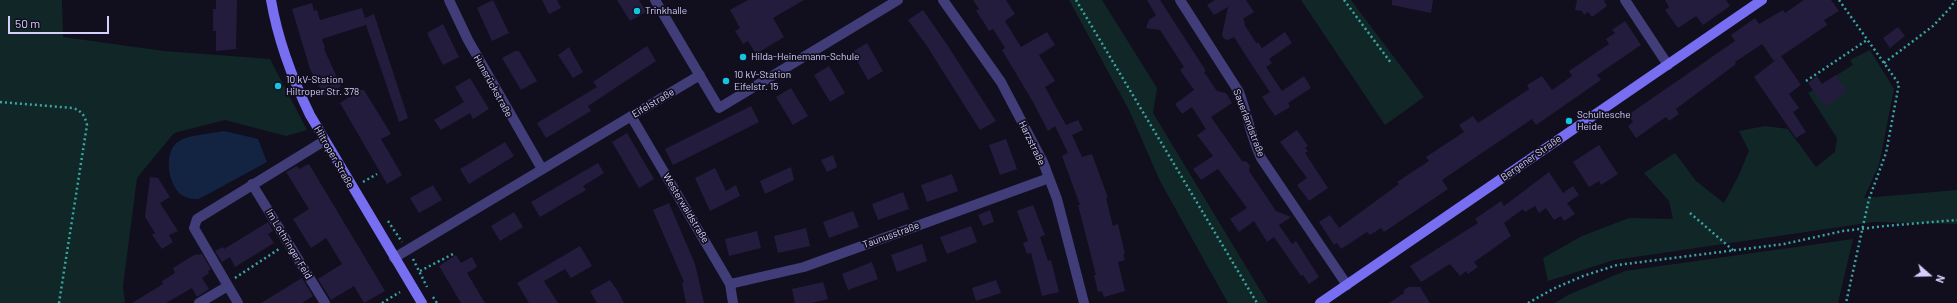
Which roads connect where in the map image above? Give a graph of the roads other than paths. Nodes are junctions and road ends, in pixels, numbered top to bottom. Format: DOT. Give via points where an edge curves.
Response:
graph roads {
  1 [pos="271,0"];
  2 [pos="449,0"];
  3 [pos="655,0"];
  4 [pos="898,0"];
  5 [pos="943,0"];
  6 [pos="1180,0"];
  7 [pos="1625,0"];
  8 [pos="1762,0"];
  9 [pos="1668,65"];
  10 [pos="700,75"];
  11 [pos="631,116"];
  12 [pos="324,141"];
  13 [pos="542,169"];
  14 [pos="1048,178"];
  15 [pos="252,184"];
  16 [pos="394,258"];
  17 [pos="730,284"];
  18 [pos="1347,285"];
  19 [pos="228,286"];
  20 [pos="199,303"];
  21 [pos="238,303"];
  22 [pos="325,303"];
  23 [pos="422,303"];
  24 [pos="734,303"];
  25 [pos="1084,303"];
  26 [pos="1320,303"];
  1 -- 12 [label="street, Hiltroper Straße" via="292,77"];
  2 -- 13 [label="street, Hunsrückstraße" via="468,40"];
  3 -- 10 [label="street"];
  4 -- 10 [label="street" via="720,108"];
  5 -- 14 [label="street, Harzstraße" via="1001,82 1043,162"];
  6 -- 18 [label="street, Sauerlandstraße" via="1239,92 1253,142 1261,158"];
  7 -- 9 [label="street"];
  8 -- 9 [label="street, Bergener Straße"];
  9 -- 18 [label="street, Bergener Straße"];
  10 -- 11 [label="street, Eifelstraße"];
  11 -- 13 [label="street, Eifelstraße"];
  11 -- 17 [label="street, Westerwaldstraße"];
  12 -- 15 [label="street"];
  12 -- 16 [label="street, Hiltroper Straße"];
  13 -- 16 [label="street, Eifelstraße"];
  14 -- 17 [label="street, Taunusstraße" via="804,267"];
  14 -- 25 [label="street, Harzstraße" via="1057,199"];
  15 -- 19 [label="street" via="197,219 194,228"];
  15 -- 22 [label="street, Im Lothringer Feld"];
  16 -- 23 [label="street, Hiltroper Straße"];
  17 -- 24 [label="street, Westerwaldstraße"];
  18 -- 26 [label="street, Bergener Straße"];
  19 -- 20 [label="street"];
  19 -- 21 [label="street"];
}
